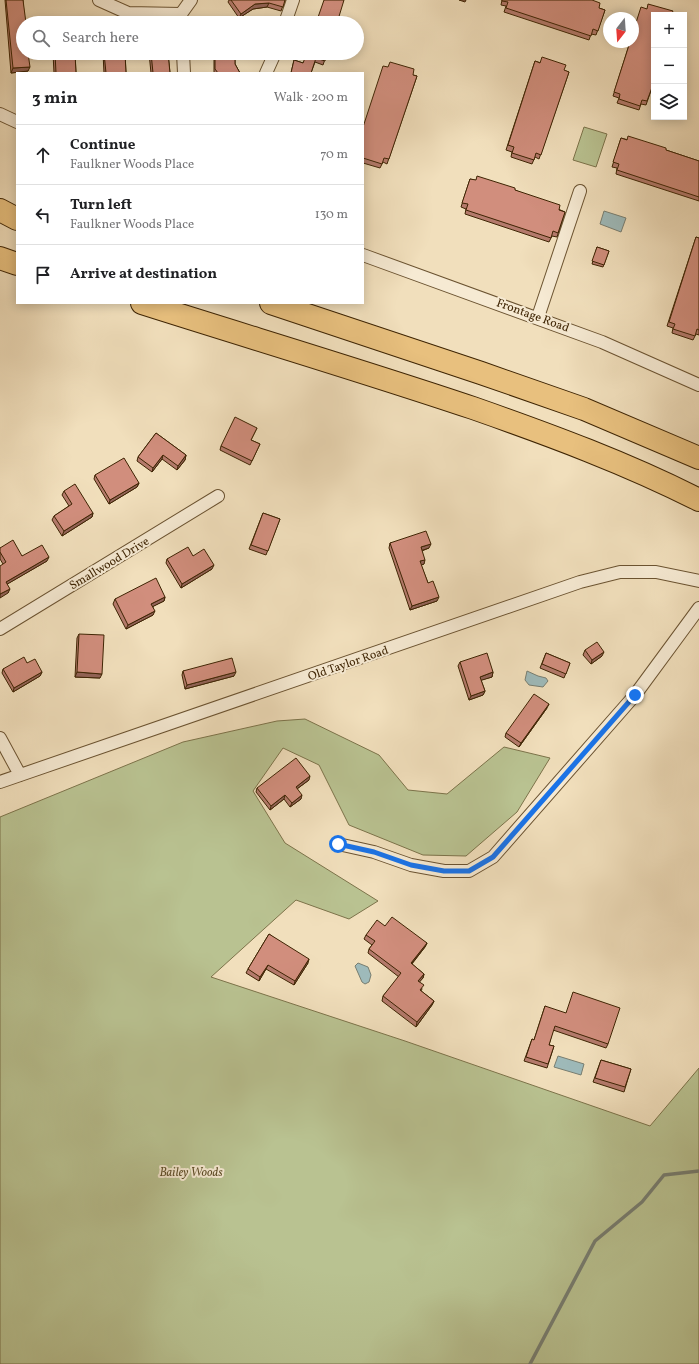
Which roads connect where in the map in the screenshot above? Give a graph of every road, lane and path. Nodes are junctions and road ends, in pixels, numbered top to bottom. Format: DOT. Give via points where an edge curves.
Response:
graph roads {
  1 [pos="99,0"];
  2 [pos="191,0"];
  3 [pos="293,0"];
  4 [pos="154,16"];
  5 [pos="183,16"];
  6 [pos="287,16"];
  7 [pos="183,60"];
  8 [pos="272,60"];
  9 [pos="184,72"];
  10 [pos="266,72"];
  11 [pos="0,114"];
  12 [pos="16,122"];
  13 [pos="580,191"];
  14 [pos="0,210"];
  15 [pos="0,216"];
  16 [pos="16,219"];
  17 [pos="16,220"];
  18 [pos="364,255"];
  19 [pos="0,260"];
  20 [pos="16,264"];
  21 [pos="145,304"];
  22 [pos="274,304"];
  23 [pos="538,317"];
  24 [pos="699,384"];
  25 [pos="699,458"];
  26 [pos="218,496"];
  27 [pos="699,500"];
  28 [pos="699,581"];
  29 [pos="699,608"];
  30 [pos="0,629"];
  31 [pos="0,738"];
  32 [pos="20,775"];
  33 [pos="0,782"];
  34 [pos="338,844"];
  1 -- 4 [label="street" via="128,13"];
  2 -- 5 [label="street"];
  3 -- 6 [label="street"];
  7 -- 9 [label="street"];
  8 -- 10 [label="street"];
  11 -- 12 [label="street"];
  13 -- 23 [label="street"];
  14 -- 16 [label="highway"];
  15 -- 17 [label="highway"];
  18 -- 23 [label="street, Frontage Road"];
  19 -- 20 [label="highway"];
  21 -- 27 [label="highway" via="430,394 569,442"];
  22 -- 25 [label="highway" via="569,404"];
  23 -- 24 [label="street, Frontage Road"];
  26 -- 30 [label="street, Smallwood Drive"];
  28 -- 32 [label="street, Old Taylor Road" via="656,572 620,572 580,582"];
  29 -- 34 [label="street" via="635,695 493,857 469,871 444,871 411,865 374,852"];
  31 -- 32 [label="street"];
  32 -- 33 [label="street, Old Taylor Road"];
}
